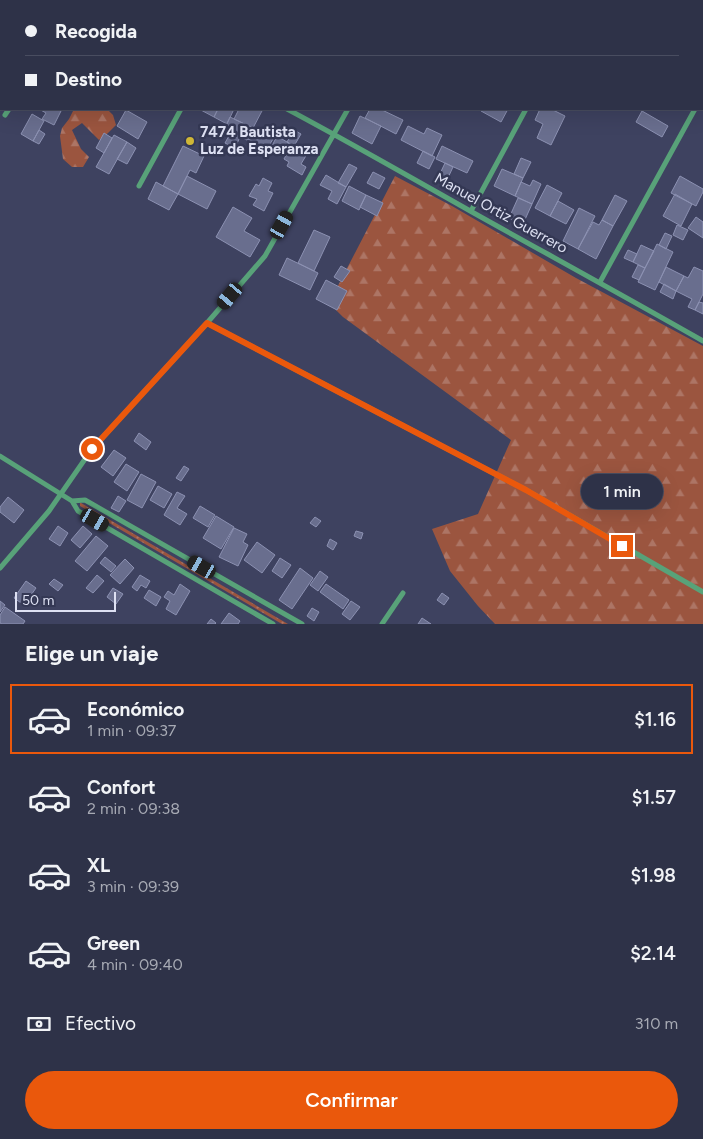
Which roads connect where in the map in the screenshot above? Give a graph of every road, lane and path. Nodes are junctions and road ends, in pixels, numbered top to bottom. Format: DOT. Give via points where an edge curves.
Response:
graph roads {
  1 [pos="8,110"];
  2 [pos="180,110"];
  3 [pos="288,110"];
  4 [pos="347,110"];
  5 [pos="525,110"];
  6 [pos="694,110"];
  7 [pos="5,114"];
  8 [pos="333,133"];
  9 [pos="139,186"];
  10 [pos="471,211"];
  11 [pos="600,282"];
  12 [pos="207,323"];
  13 [pos="703,341"];
  14 [pos="0,456"];
  15 [pos="61,494"];
  16 [pos="72,501"];
  17 [pos="0,568"];
  18 [pos="703,592"];
  19 [pos="403,593"];
  20 [pos="273,624"];
  21 [pos="302,624"];
  22 [pos="382,624"];
  1 -- 7 [label="street"];
  2 -- 9 [label="street"];
  3 -- 8 [label="street, Manuel Ortiz Guerrero"];
  4 -- 8 [label="street"];
  5 -- 10 [label="street"];
  6 -- 11 [label="street"];
  8 -- 10 [label="street, Manuel Ortiz Guerrero"];
  8 -- 12 [label="street" via="265,256"];
  10 -- 11 [label="street, Manuel Ortiz Guerrero"];
  11 -- 13 [label="street, Manuel Ortiz Guerrero"];
  12 -- 15 [label="street" via="92,449"];
  12 -- 18 [label="street" via="526,490"];
  14 -- 15 [label="street"];
  15 -- 16 [label="street"];
  15 -- 17 [label="street"];
  16 -- 20 [label="street" via="78,511"];
  16 -- 21 [label="street" via="85,500"];
  19 -- 22 [label="street"];
}
